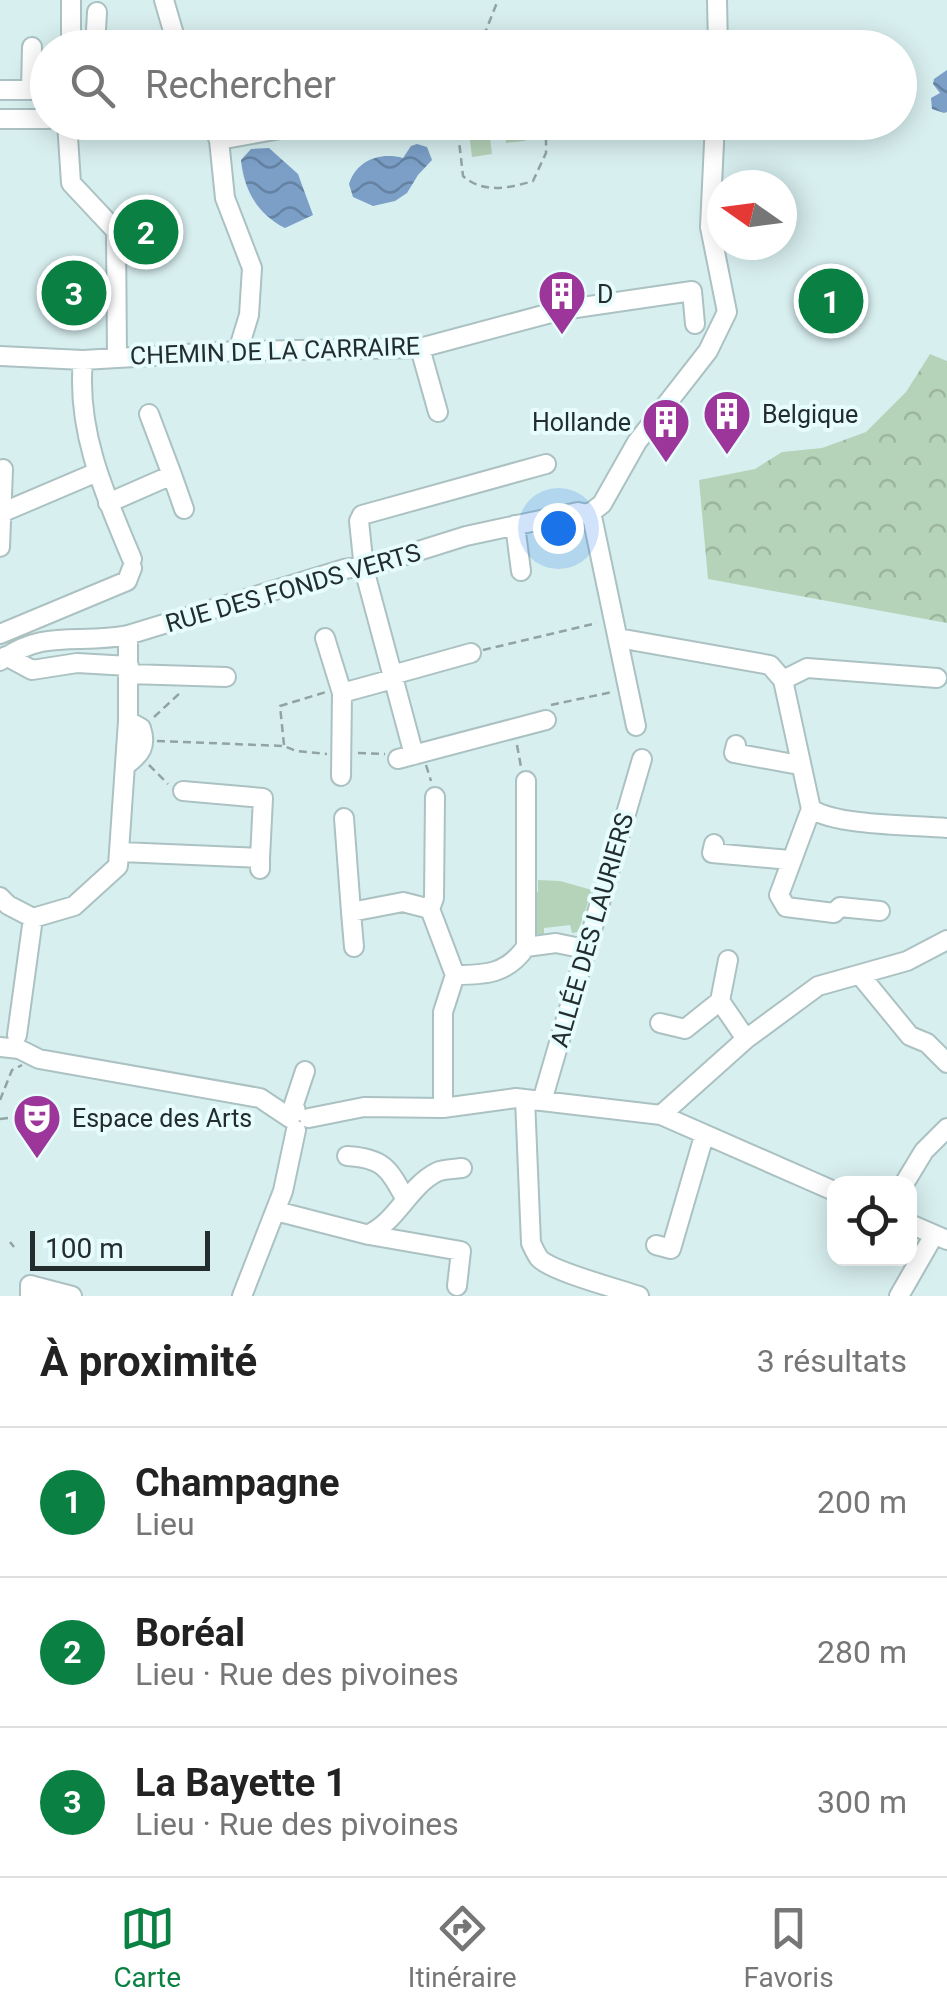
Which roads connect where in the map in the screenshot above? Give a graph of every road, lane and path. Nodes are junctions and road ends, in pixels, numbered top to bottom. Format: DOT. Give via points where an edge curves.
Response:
graph roads {
  1 [pos="71,0"];
  2 [pos="164,0"];
  3 [pos="498,0"];
  4 [pos="716,0"];
  5 [pos="98,12"];
  6 [pos="71,30"];
  7 [pos="96,30"];
  8 [pos="173,30"];
  9 [pos="486,30"];
  10 [pos="717,30"];
  11 [pos="0,90"];
  12 [pos="30,90"];
  13 [pos="30,119"];
  14 [pos="0,120"];
  15 [pos="69,140"];
  16 [pos="216,140"];
  17 [pos="459,140"];
  18 [pos="546,140"];
  19 [pos="714,140"];
  20 [pos="695,324"];
  21 [pos="420,348"];
  22 [pos="238,351"];
  23 [pos="0,356"];
  24 [pos="117,358"];
  25 [pos="83,360"];
  26 [pos="438,412"];
  27 [pos="149,414"];
  28 [pos="546,464"];
  29 [pos="3,469"];
  30 [pos="95,473"];
  31 [pos="172,475"];
  32 [pos="108,504"];
  33 [pos="184,509"];
  34 [pos="2,513"];
  35 [pos="589,514"];
  36 [pos="514,525"];
  37 [pos="0,547"];
  38 [pos="363,566"];
  39 [pos="521,571"];
  40 [pos="615,629"];
  41 [pos="128,634"];
  42 [pos="326,638"];
  43 [pos="5,647"];
  44 [pos="471,653"];
  45 [pos="129,670"];
  46 [pos="182,676"];
  47 [pos="226,677"];
  48 [pos="392,677"];
  49 [pos="938,678"];
  50 [pos="783,680"];
  51 [pos="628,688"];
  52 [pos="340,691"];
  53 [pos="546,720"];
  54 [pos="636,726"];
  55 [pos="514,729"];
  56 [pos="136,742"];
  57 [pos="736,745"];
  58 [pos="284,746"];
  59 [pos="341,754"];
  60 [pos="411,756"];
  61 [pos="642,759"];
  62 [pos="799,765"];
  63 [pos="341,776"];
  64 [pos="526,781"];
  65 [pos="183,791"];
  66 [pos="436,797"];
  67 [pos="810,808"];
  68 [pos="344,818"];
  69 [pos="947,828"];
  70 [pos="714,844"];
  71 [pos="121,852"];
  72 [pos="790,860"];
  73 [pos="0,897"];
  74 [pos="430,909"];
  75 [pos="880,910"];
  76 [pos="351,912"];
  77 [pos="33,918"];
  78 [pos="947,940"];
  79 [pos="354,946"];
  80 [pos="526,948"];
  81 [pos="586,950"];
  82 [pos="728,960"];
  83 [pos="860,974"];
  84 [pos="455,975"];
  85 [pos="720,1000"];
  86 [pos="660,1022"];
  87 [pos="18,1035"];
  88 [pos="746,1038"];
  89 [pos="0,1047"];
  90 [pos="28,1055"];
  91 [pos="947,1063"];
  92 [pos="305,1071"];
  93 [pos="0,1100"];
  94 [pos="533,1100"];
  95 [pos="443,1108"];
  96 [pos="661,1114"];
  97 [pos="26,1116"];
  98 [pos="0,1119"];
  99 [pos="298,1119"];
  100 [pos="947,1128"];
  101 [pos="704,1136"];
  102 [pos="346,1156"];
  103 [pos="462,1168"];
  104 [pos="909,1176"];
  105 [pos="827,1189"];
  106 [pos="406,1200"];
  107 [pos="276,1211"];
  108 [pos="917,1227"];
  109 [pos="369,1234"];
  110 [pos="941,1237"];
  111 [pos="656,1244"];
  112 [pos="457,1286"];
  113 [pos="248,1292"];
  114 [pos="30,1296"];
  115 [pos="72,1296"];
  116 [pos="639,1296"];
  117 [pos="899,1296"];
  1 -- 6 [label="street"];
  2 -- 8 [label="street"];
  3 -- 9 [label="path"];
  4 -- 10 [label="street"];
  5 -- 7 [label="street"];
  11 -- 12 [label="street"];
  13 -- 14 [label="street"];
  15 -- 24 [label="street" via="71,183 116,230"];
  16 -- 22 [label="street" via="225,198 252,268"];
  17 -- 18 [label="path" via="463,176 472,184 512,188 534,181"];
  19 -- 35 [label="street" via="710,227 727,312 708,351"];
  20 -- 21 [label="street, CHEMIN DE LA CARRAIRE" via="692,291 562,310"];
  21 -- 22 [label="street, CHEMIN DE LA CARRAIRE"];
  21 -- 26 [label="street"];
  22 -- 24 [label="street, CHEMIN DE LA CARRAIRE"];
  23 -- 25 [label="street, CHEMIN DE LA CARRAIRE"];
  24 -- 25 [label="street, CHEMIN DE LA CARRAIRE"];
  25 -- 30 [label="street" via="80,386"];
  27 -- 31 [label="street"];
  28 -- 38 [label="street" via="362,516"];
  29 -- 34 [label="street"];
  30 -- 32 [label="street"];
  30 -- 34 [label="street"];
  31 -- 32 [label="street"];
  31 -- 33 [label="street"];
  32 -- 43 [label="street" via="132,563 127,581"];
  34 -- 37 [label="street"];
  35 -- 36 [label="street, RUE DES FONDS VERTS"];
  35 -- 40 [label="street"];
  36 -- 38 [label="street, RUE DES FONDS VERTS"];
  36 -- 39 [label="street"];
  38 -- 41 [label="street, RUE DES FONDS VERTS"];
  38 -- 48 [label="street"];
  40 -- 44 [label="path"];
  40 -- 50 [label="street" via="770,664"];
  40 -- 51 [label="street"];
  41 -- 43 [label="street, RUE DES FONDS VERTS"];
  41 -- 45 [label="street"];
  42 -- 52 [label="street"];
  43 -- 45 [label="street" via="32,670 77,663"];
  44 -- 48 [label="street"];
  45 -- 46 [label="street"];
  45 -- 56 [label="street"];
  46 -- 47 [label="street"];
  46 -- 56 [label="path" via="181,691"];
  48 -- 52 [label="street"];
  48 -- 60 [label="street"];
  49 -- 50 [label="street" via="807,668"];
  50 -- 62 [label="street"];
  51 -- 53 [label="path" via="550,705"];
  51 -- 54 [label="street"];
  52 -- 58 [label="path" via="280,706"];
  52 -- 59 [label="street"];
  53 -- 55 [label="street"];
  55 -- 60 [label="street"];
  55 -- 64 [label="path"];
  56 -- 58 [label="path"];
  56 -- 65 [label="path" via="171,787"];
  56 -- 71 [label="street"];
  57 -- 62 [label="street" via="734,753"];
  58 -- 59 [label="path"];
  59 -- 60 [label="path"];
  59 -- 63 [label="street"];
  60 -- 66 [label="path"];
  61 -- 81 [label="street, ALLÉE DES LAURIERS"];
  62 -- 67 [label="street"];
  64 -- 80 [label="street"];
  65 -- 71 [label="street" via="263,798 260,864"];
  66 -- 74 [label="street"];
  67 -- 69 [label="street" via="822,816"];
  67 -- 72 [label="street"];
  68 -- 76 [label="street"];
  70 -- 72 [label="street" via="712,853"];
  71 -- 77 [label="street" via="118,866 74,906"];
  72 -- 75 [label="street" via="780,896 786,907 834,914 840,906"];
  73 -- 77 [label="street"];
  74 -- 76 [label="street" via="402,902"];
  74 -- 84 [label="street"];
  76 -- 79 [label="street"];
  77 -- 87 [label="street"];
  78 -- 83 [label="street"];
  80 -- 81 [label="street" via="556,943"];
  80 -- 84 [label="street" via="499,973"];
  81 -- 94 [label="street, ALLÉE DES LAURIERS"];
  82 -- 85 [label="street"];
  83 -- 88 [label="street" via="818,986"];
  83 -- 91 [label="street" via="910,1036 927,1042"];
  84 -- 95 [label="street" via="442,1012"];
  85 -- 86 [label="street" via="684,1029"];
  85 -- 88 [label="street"];
  88 -- 96 [label="street"];
  89 -- 90 [label="street"];
  90 -- 93 [label="path" via="12,1070"];
  90 -- 99 [label="street" via="260,1098"];
  92 -- 99 [label="street" via="294,1104"];
  94 -- 95 [label="street"];
  94 -- 96 [label="street"];
  94 -- 116 [label="street, ALLÉE DES LAURIERS" via="536,1254 557,1268"];
  95 -- 99 [label="street" via="364,1107"];
  96 -- 101 [label="street"];
  97 -- 98 [label="path"];
  99 -- 107 [label="street"];
  100 -- 104 [label="street"];
  101 -- 105 [label="street"];
  101 -- 111 [label="street" via="671,1249"];
  102 -- 106 [label="street" via="370,1157 390,1170"];
  103 -- 106 [label="street" via="437,1172"];
  106 -- 109 [label="street" via="383,1228"];
  107 -- 109 [label="street"];
  107 -- 113 [label="street"];
  108 -- 110 [label="street"];
  109 -- 112 [label="street" via="461,1251"];
  110 -- 117 [label="street"];
  114 -- 115 [label="street" via="30,1285"];
}
